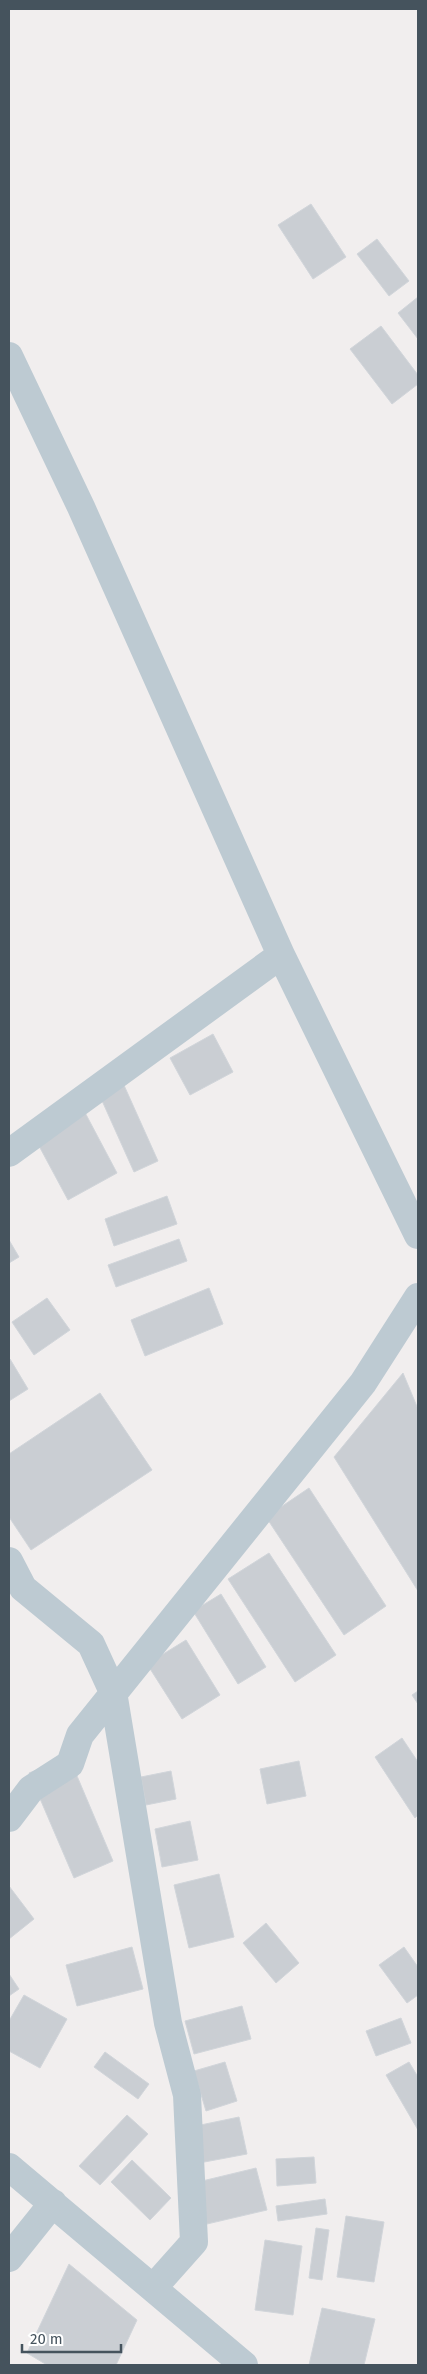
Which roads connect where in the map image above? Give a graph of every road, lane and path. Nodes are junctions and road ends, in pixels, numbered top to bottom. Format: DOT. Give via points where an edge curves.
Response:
graph roads {
  1 [pos="9,356"];
  2 [pos="281,955"];
  3 [pos="9,1152"];
  4 [pos="418,1235"];
  5 [pos="418,1297"];
  6 [pos="9,1561"];
  7 [pos="16,1593"];
  8 [pos="112,1692"];
  9 [pos="9,1818"];
  10 [pos="9,2167"];
  11 [pos="54,2203"];
  12 [pos="9,2258"];
  13 [pos="153,2288"];
  14 [pos="244,2365"];
  1 -- 2 [label="street" via="81,507"];
  2 -- 3 [label="street"];
  2 -- 4 [label="street"];
  5 -- 8 [label="street" via="363,1382"];
  6 -- 7 [label="street"];
  7 -- 8 [label="street" via="91,1644"];
  8 -- 9 [label="street" via="80,1734 70,1764 31,1789"];
  8 -- 13 [label="street" via="168,2023 187,2095 194,2242"];
  10 -- 11 [label="street"];
  11 -- 12 [label="street"];
  11 -- 13 [label="street"];
  13 -- 14 [label="street"];
}
